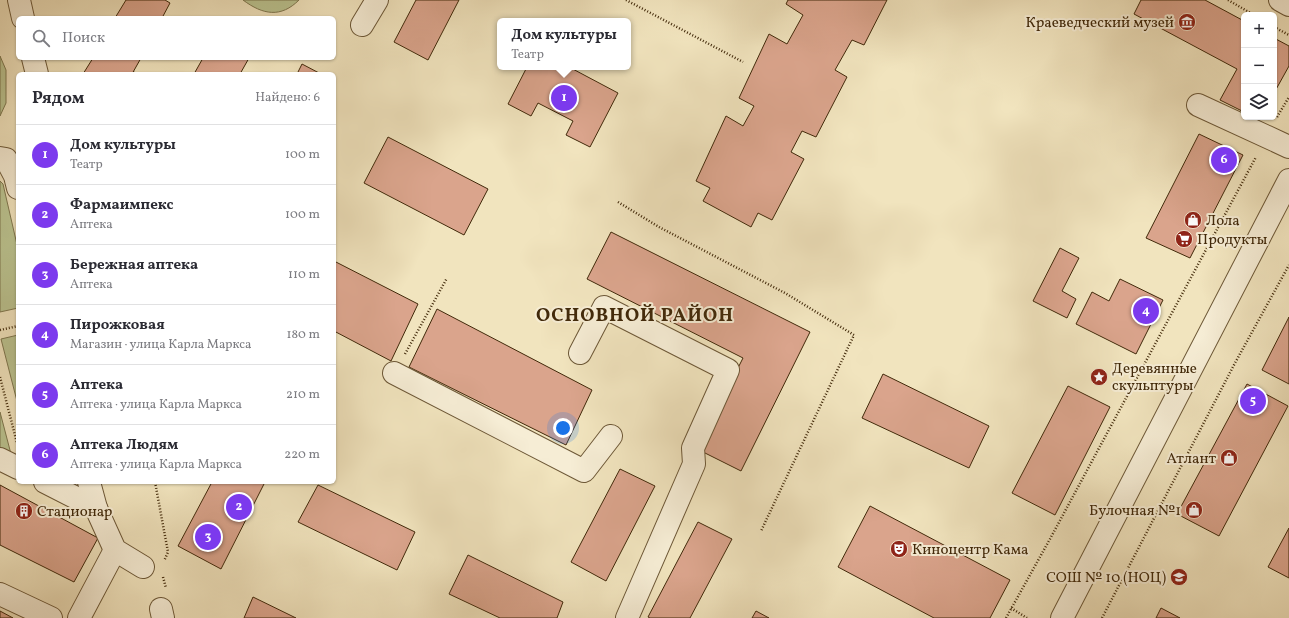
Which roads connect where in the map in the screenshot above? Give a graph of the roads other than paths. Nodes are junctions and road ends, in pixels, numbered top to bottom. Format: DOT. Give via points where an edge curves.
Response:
graph roads {
  1 [pos="19,0"];
  2 [pos="377,0"];
  3 [pos="1280,0"];
  4 [pos="1289,5"];
  5 [pos="23,16"];
  6 [pos="362,25"];
  7 [pos="34,60"];
  8 [pos="36,72"];
  9 [pos="1198,105"];
  10 [pos="1289,147"];
  11 [pos="0,158"];
  12 [pos="16,180"];
  13 [pos="1289,180"];
  14 [pos="580,352"];
  15 [pos="394,373"];
  16 [pos="611,436"];
  17 [pos="0,459"];
  18 [pos="16,467"];
  19 [pos="49,484"];
  20 [pos="90,484"];
  21 [pos="96,508"];
  22 [pos="116,550"];
  23 [pos="153,565"];
  24 [pos="0,594"];
  25 [pos="51,618"];
  26 [pos="79,618"];
  27 [pos="627,618"];
  28 [pos="1062,618"];
  1 -- 5 [label="street"];
  2 -- 6 [label="street"];
  3 -- 4 [label="street"];
  7 -- 8 [label="street"];
  9 -- 10 [label="street"];
  11 -- 12 [label="street" via="6,159"];
  13 -- 28 [label="street"];
  14 -- 27 [label="street" via="604,307 728,370 693,448 694,464"];
  15 -- 16 [label="street" via="584,471"];
  17 -- 18 [label="street"];
  19 -- 21 [label="street"];
  20 -- 21 [label="street"];
  21 -- 22 [label="street"];
  22 -- 23 [label="street"];
  22 -- 26 [label="street"];
  24 -- 25 [label="street"];
}
